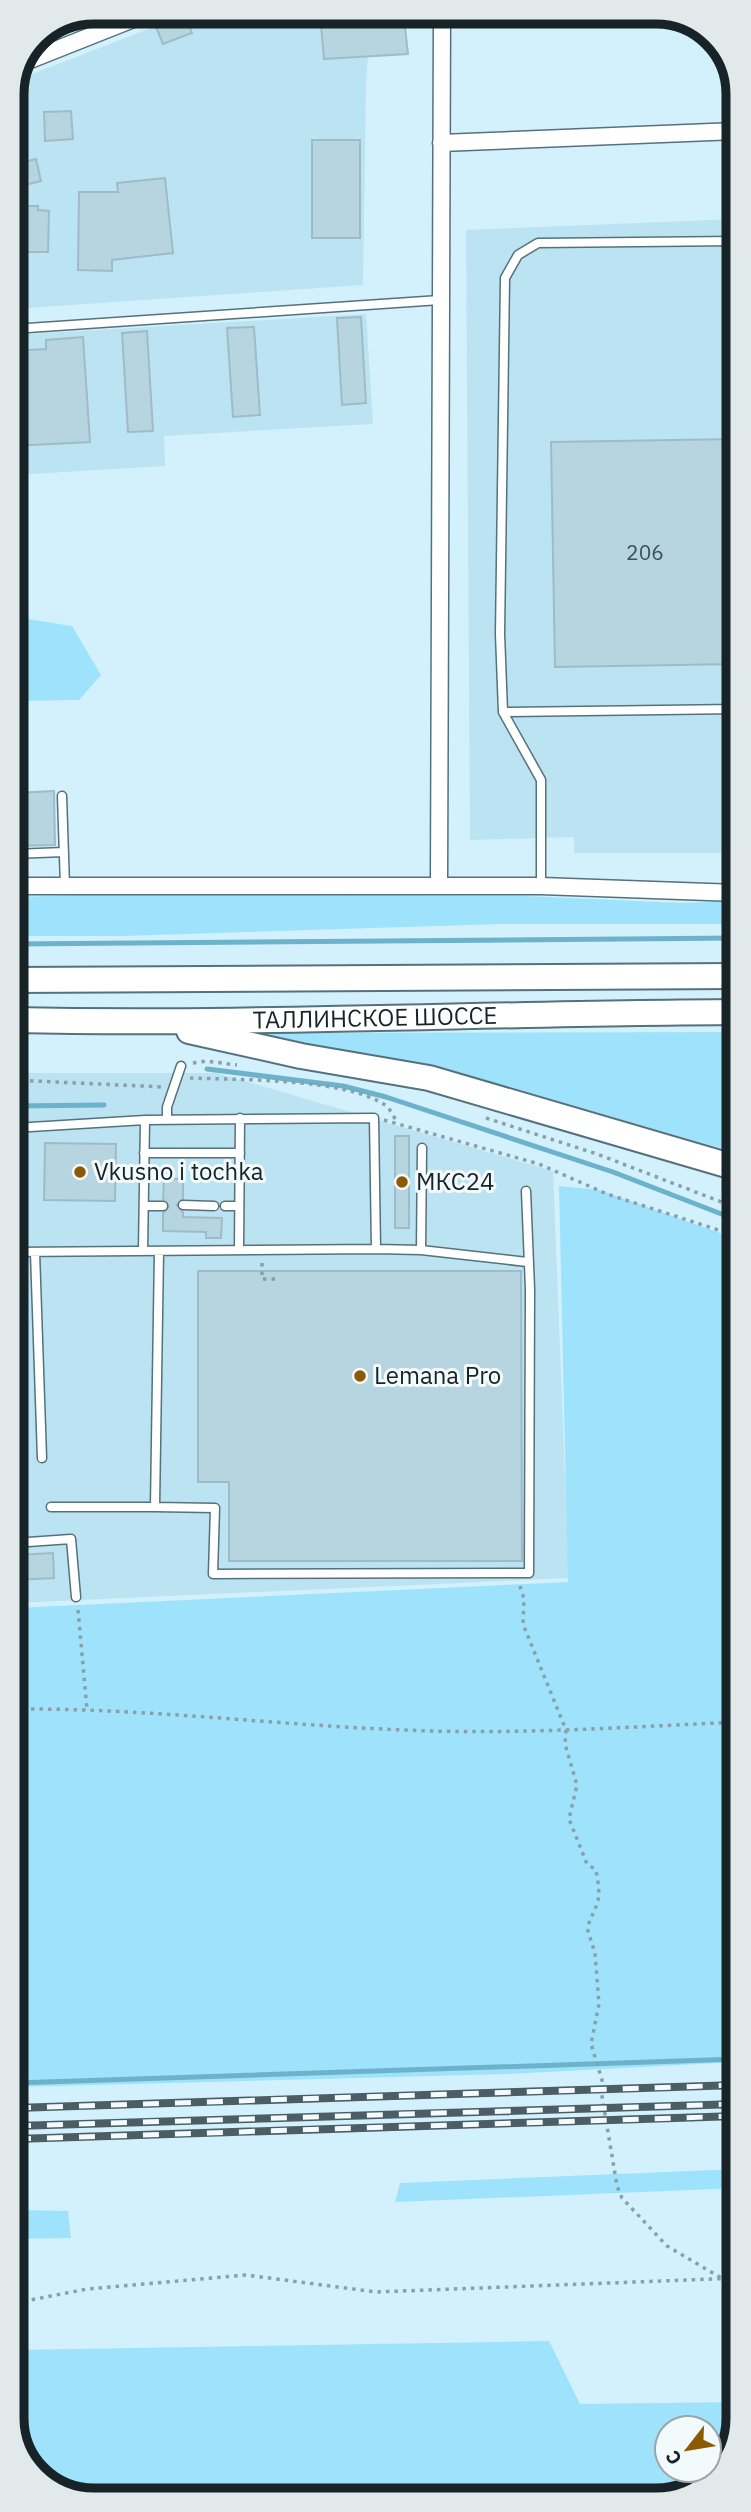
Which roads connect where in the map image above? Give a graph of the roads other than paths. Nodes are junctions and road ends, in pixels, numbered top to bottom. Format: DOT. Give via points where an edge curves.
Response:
graph roads {
  1 [pos="121,24"];
  2 [pos="442,25"];
  3 [pos="35,58"];
  4 [pos="726,131"];
  5 [pos="441,143"];
  6 [pos="726,241"];
  7 [pos="440,300"];
  8 [pos="24,329"];
  9 [pos="726,709"];
  10 [pos="503,712"];
  11 [pos="62,796"];
  12 [pos="64,852"];
  13 [pos="24,854"];
  14 [pos="24,886"];
  15 [pos="65,886"];
  16 [pos="439,886"];
  17 [pos="541,886"];
  18 [pos="726,894"];
  19 [pos="726,976"];
  20 [pos="24,980"];
  21 [pos="726,1012"];
  22 [pos="24,1020"];
  23 [pos="151,1023"];
  24 [pos="181,1066"];
  25 [pos="240,1118"];
  26 [pos="167,1119"];
  27 [pos="145,1120"];
  28 [pos="24,1127"];
  29 [pos="422,1149"];
  30 [pos="676,1149"];
  31 [pos="144,1153"];
  32 [pos="240,1153"];
  33 [pos="726,1160"];
  34 [pos="726,1165"];
  35 [pos="526,1191"];
  36 [pos="144,1206"];
  37 [pos="163,1206"];
  38 [pos="183,1206"];
  39 [pos="214,1206"];
  40 [pos="225,1206"];
  41 [pos="239,1206"];
  42 [pos="376,1249"];
  43 [pos="239,1250"];
  44 [pos="422,1250"];
  45 [pos="143,1251"];
  46 [pos="159,1251"];
  47 [pos="24,1252"];
  48 [pos="35,1252"];
  49 [pos="527,1262"];
  50 [pos="42,1458"];
  51 [pos="51,1507"];
  52 [pos="155,1507"];
  53 [pos="24,1542"];
  54 [pos="76,1597"];
  1 -- 3 [label="street"];
  2 -- 5 [label="street"];
  4 -- 5 [label="street"];
  5 -- 7 [label="street"];
  6 -- 10 [label="lane" via="538,243 519,255 505,278"];
  7 -- 8 [label="lane"];
  7 -- 16 [label="street"];
  9 -- 10 [label="lane"];
  10 -- 17 [label="lane" via="541,780"];
  11 -- 12 [label="lane"];
  12 -- 13 [label="lane"];
  12 -- 15 [label="lane"];
  14 -- 15 [label="street"];
  15 -- 16 [label="street"];
  16 -- 17 [label="street"];
  17 -- 18 [label="street"];
  19 -- 20 [label="main road, ТАЛЛИНСКОЕ ШОССЕ"];
  21 -- 23 [label="main road, ТАЛЛИНСКОЕ ШОССЕ"];
  22 -- 23 [label="main road, ТАЛЛИНСКОЕ ШОССЕ"];
  23 -- 30 [label="main road" via="301,1056 429,1077"];
  24 -- 26 [label="lane"];
  25 -- 26 [label="lane"];
  25 -- 32 [label="lane"];
  25 -- 42 [label="lane" via="374,1118"];
  26 -- 27 [label="lane"];
  27 -- 28 [label="lane"];
  27 -- 31 [label="lane"];
  29 -- 44 [label="lane"];
  30 -- 33 [label="main road"];
  30 -- 34 [label="main road"];
  31 -- 32 [label="lane"];
  31 -- 36 [label="lane"];
  32 -- 41 [label="lane"];
  35 -- 49 [label="lane"];
  36 -- 37 [label="lane"];
  36 -- 45 [label="lane"];
  38 -- 39 [label="lane"];
  40 -- 41 [label="lane"];
  41 -- 43 [label="lane"];
  42 -- 43 [label="lane"];
  42 -- 44 [label="lane"];
  43 -- 46 [label="lane"];
  44 -- 49 [label="lane"];
  45 -- 46 [label="lane"];
  45 -- 48 [label="lane"];
  46 -- 52 [label="lane"];
  47 -- 48 [label="lane"];
  48 -- 50 [label="lane"];
  49 -- 52 [label="lane" via="529,1573 213,1574 215,1508"];
  51 -- 52 [label="lane"];
  53 -- 54 [label="lane" via="71,1539"];
}
